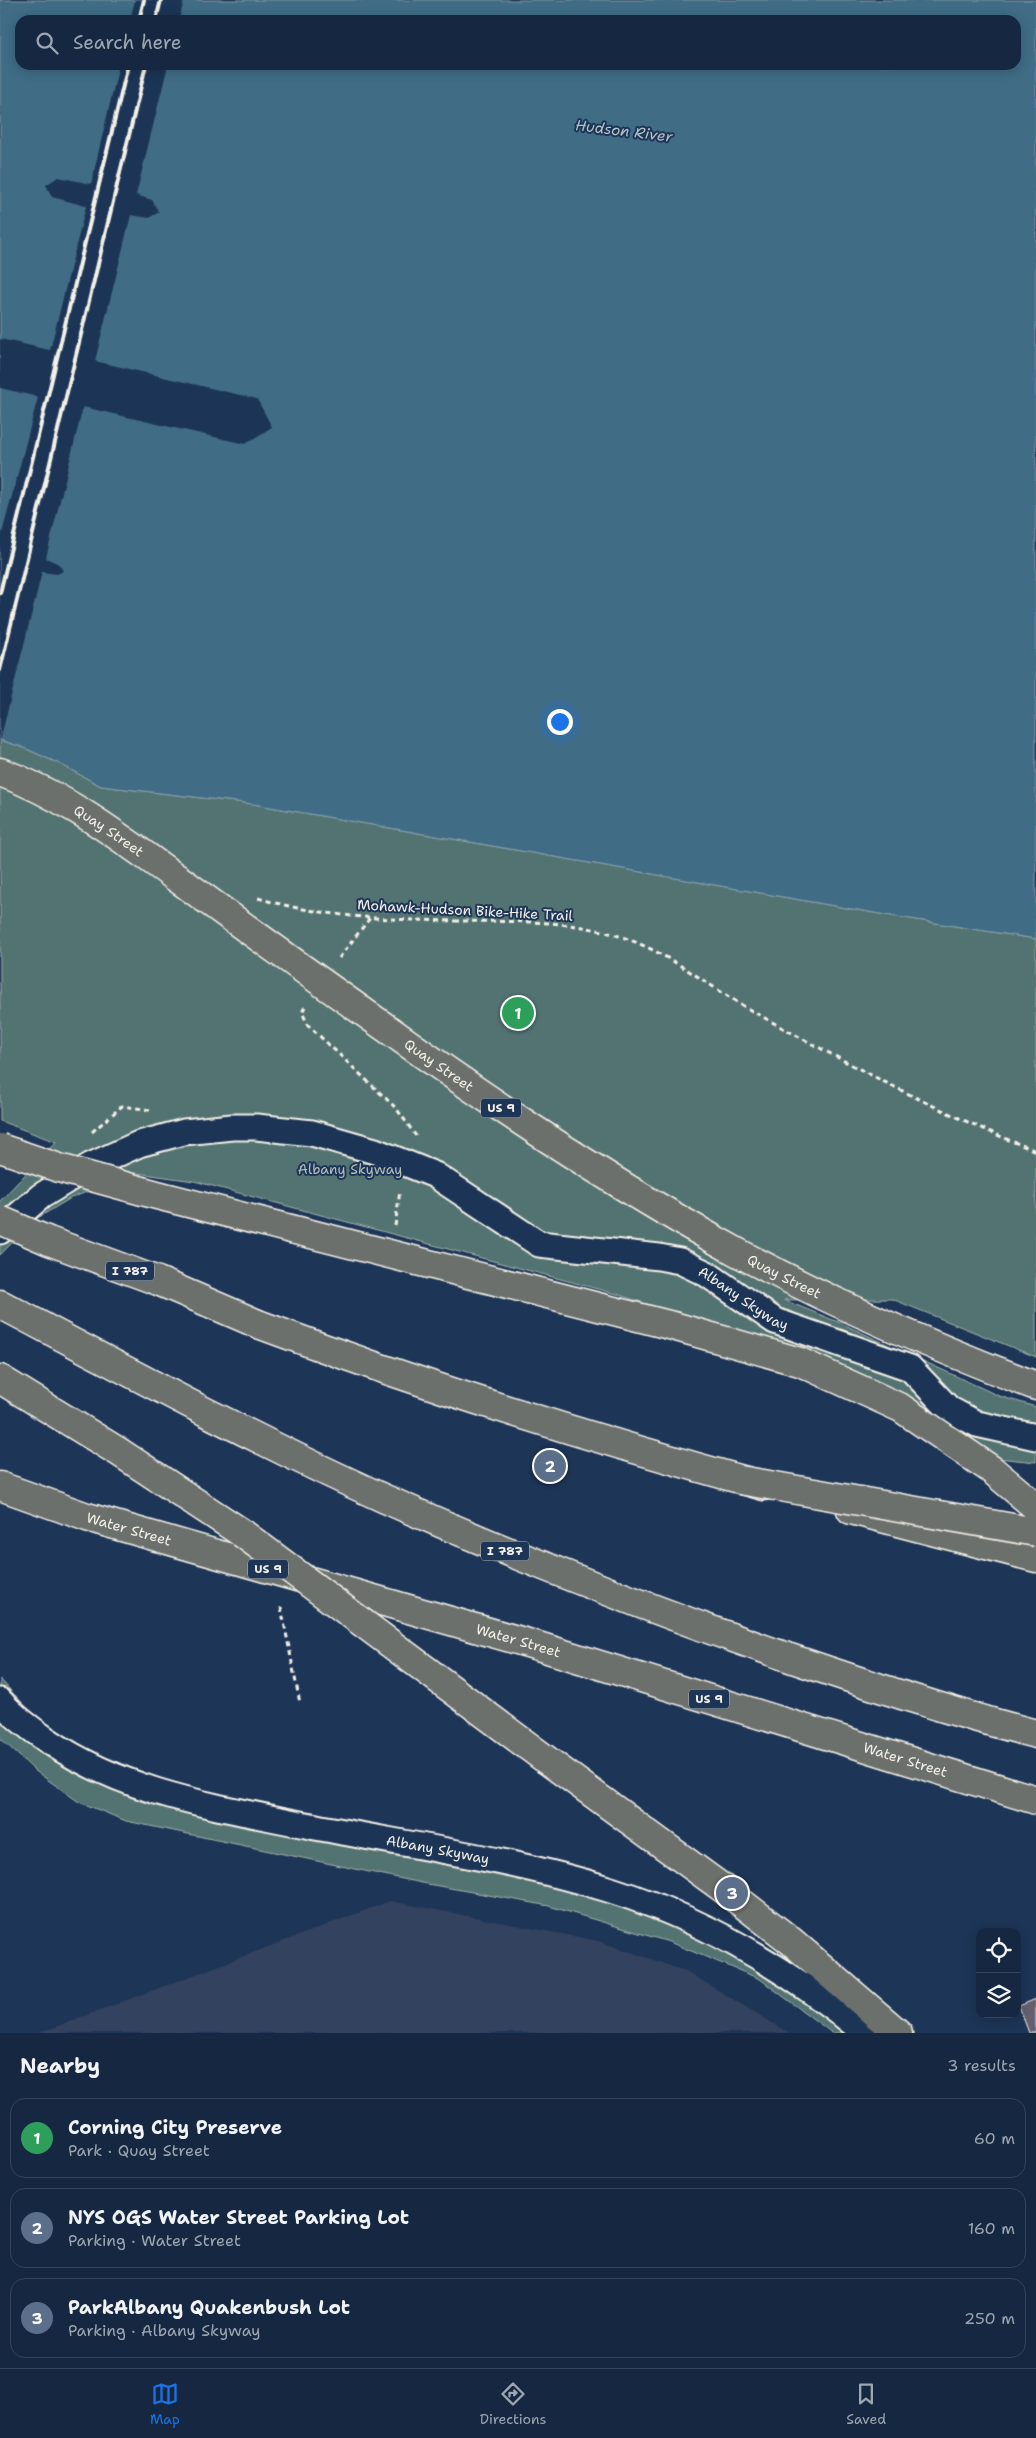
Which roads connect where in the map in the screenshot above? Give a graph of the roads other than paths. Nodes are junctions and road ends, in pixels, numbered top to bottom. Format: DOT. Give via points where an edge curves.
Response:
graph roads {
  1 [pos="0,772"];
  2 [pos="0,1148"];
  3 [pos="0,1220"];
  4 [pos="0,1231"];
  5 [pos="0,1304"];
  6 [pos="0,1379"];
  7 [pos="1036,1386"];
  8 [pos="1036,1436"];
  9 [pos="740,1480"];
  10 [pos="0,1486"];
  11 [pos="1036,1507"];
  12 [pos="1036,1532"];
  13 [pos="1036,1558"];
  14 [pos="0,1701"];
  15 [pos="1036,1734"];
  16 [pos="1036,1800"];
  17 [pos="865,2033"];
  18 [pos="898,2033"];
  1 -- 7 [label="main road, Quay Street / US 9" via="58,797 110,830 534,1131 675,1217 808,1288 948,1351"];
  2 -- 11 [label="main road, bridge" via="156,1195 682,1328 800,1362 901,1408 992,1470"];
  3 -- 9 [label="main road, I 787, bridge" via="362,1363 574,1432"];
  4 -- 8 [label="street, Albany Skyway" via="41,1196 90,1166 139,1144 200,1130 256,1127 312,1132 376,1151 435,1175 539,1244 680,1261 707,1274 776,1321 910,1368 949,1409 977,1424"];
  5 -- 15 [label="main road, I 787" via="241,1429 382,1497 548,1570 691,1624 853,1679"];
  6 -- 18 [label="main road, bridge" via="120,1452 242,1533 791,1940"];
  9 -- 12 [label="main road, bridge"];
  9 -- 13 [label="main road, I 787, bridge"];
  10 -- 16 [label="main road, Water Street / US 9" via="87,1517 538,1646"];
  14 -- 17 [label="street, Albany Skyway" via="34,1731 72,1757 144,1789 223,1808 539,1870 610,1890 672,1913 720,1934 765,1960"];
}
